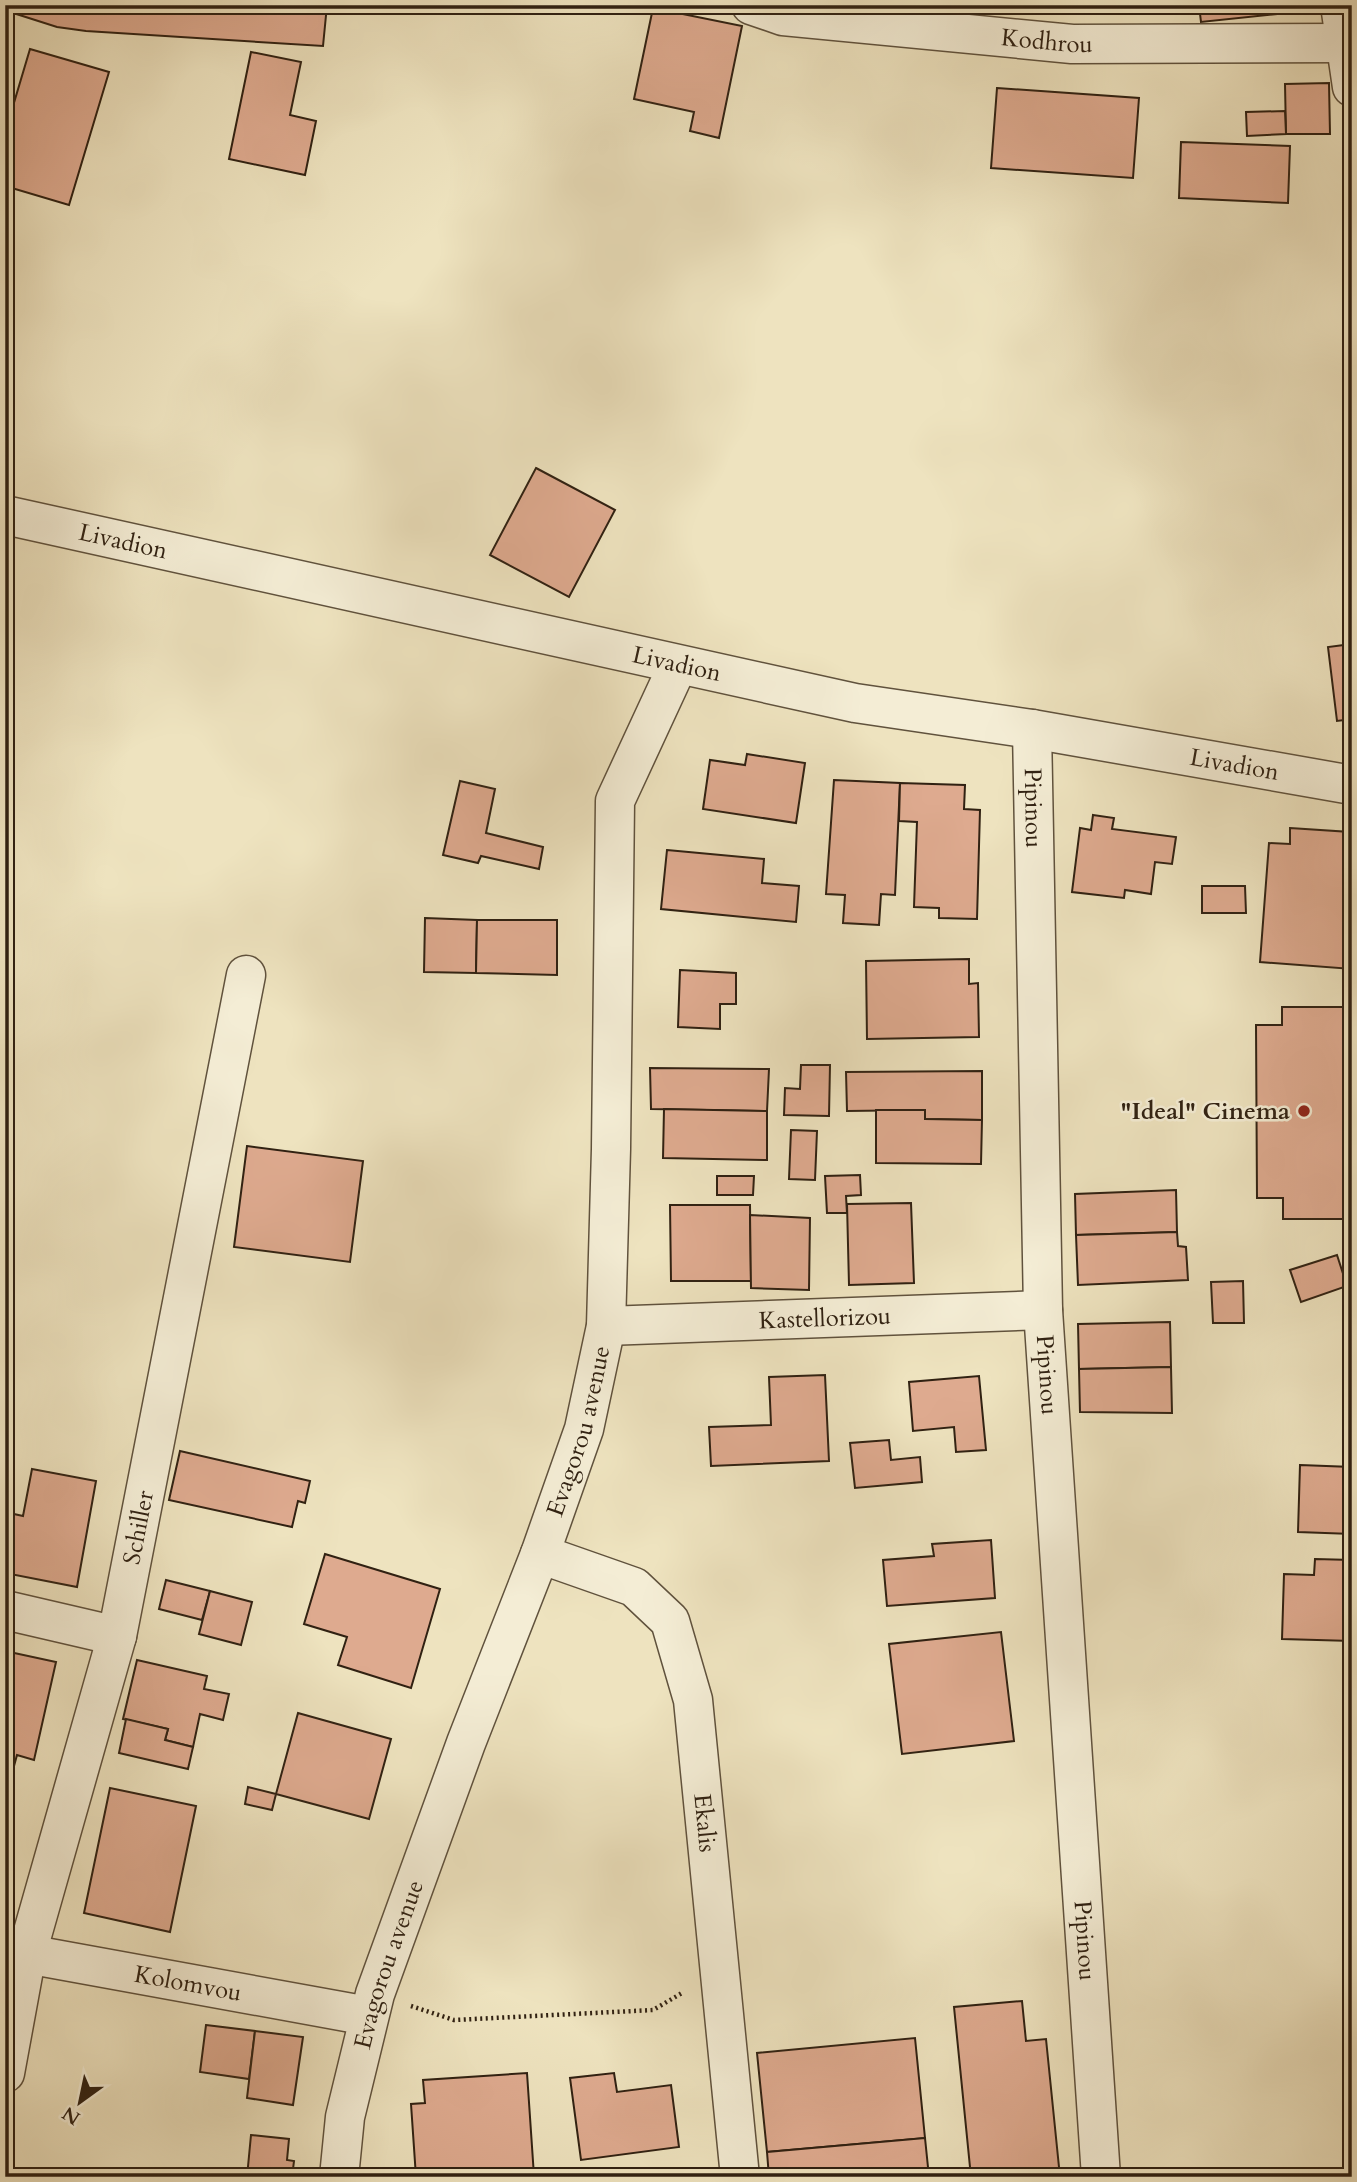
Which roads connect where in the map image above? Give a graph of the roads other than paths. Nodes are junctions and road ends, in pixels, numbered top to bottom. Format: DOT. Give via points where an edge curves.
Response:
graph roads {
  1 [pos="751,5"];
  2 [pos="1340,5"];
  3 [pos="1345,43"];
  4 [pos="1352,87"];
  5 [pos="5,514"];
  6 [pos="678,665"];
  7 [pos="1032,729"];
  8 [pos="1352,785"];
  9 [pos="246,975"];
  10 [pos="1043,1310"];
  11 [pos="606,1326"];
  12 [pos="540,1554"];
  13 [pos="5,1610"];
  14 [pos="117,1636"];
  15 [pos="16,1952"];
  16 [pos="372,2005"];
  17 [pos="5,2073"];
  18 [pos="339,2177"];
  19 [pos="740,2177"];
  20 [pos="1101,2177"];
  1 -- 3 [label="street, Kodhrou" via="783,16 1072,44"];
  2 -- 3 [label="street"];
  3 -- 4 [label="street"];
  5 -- 6 [label="street, Livadion"];
  6 -- 7 [label="street, Livadion" via="855,703"];
  6 -- 11 [label="street, Evagorou avenue" via="615,801"];
  7 -- 8 [label="street, Livadion"];
  7 -- 10 [label="street, Pipinou"];
  9 -- 14 [label="street, Schiller"];
  10 -- 11 [label="street, Kastellorizou"];
  10 -- 20 [label="street, Pipinou"];
  11 -- 12 [label="street, Evagorou avenue" via="584,1429"];
  12 -- 16 [label="street, Evagorou avenue"];
  12 -- 19 [label="street, Ekalis" via="634,1587 670,1621 693,1700"];
  13 -- 14 [label="street"];
  14 -- 15 [label="street, Schiller"];
  15 -- 16 [label="street, Kolomvou"];
  15 -- 17 [label="street, Schiller"];
  16 -- 18 [label="street, Evagorou avenue" via="345,2116"];
}
